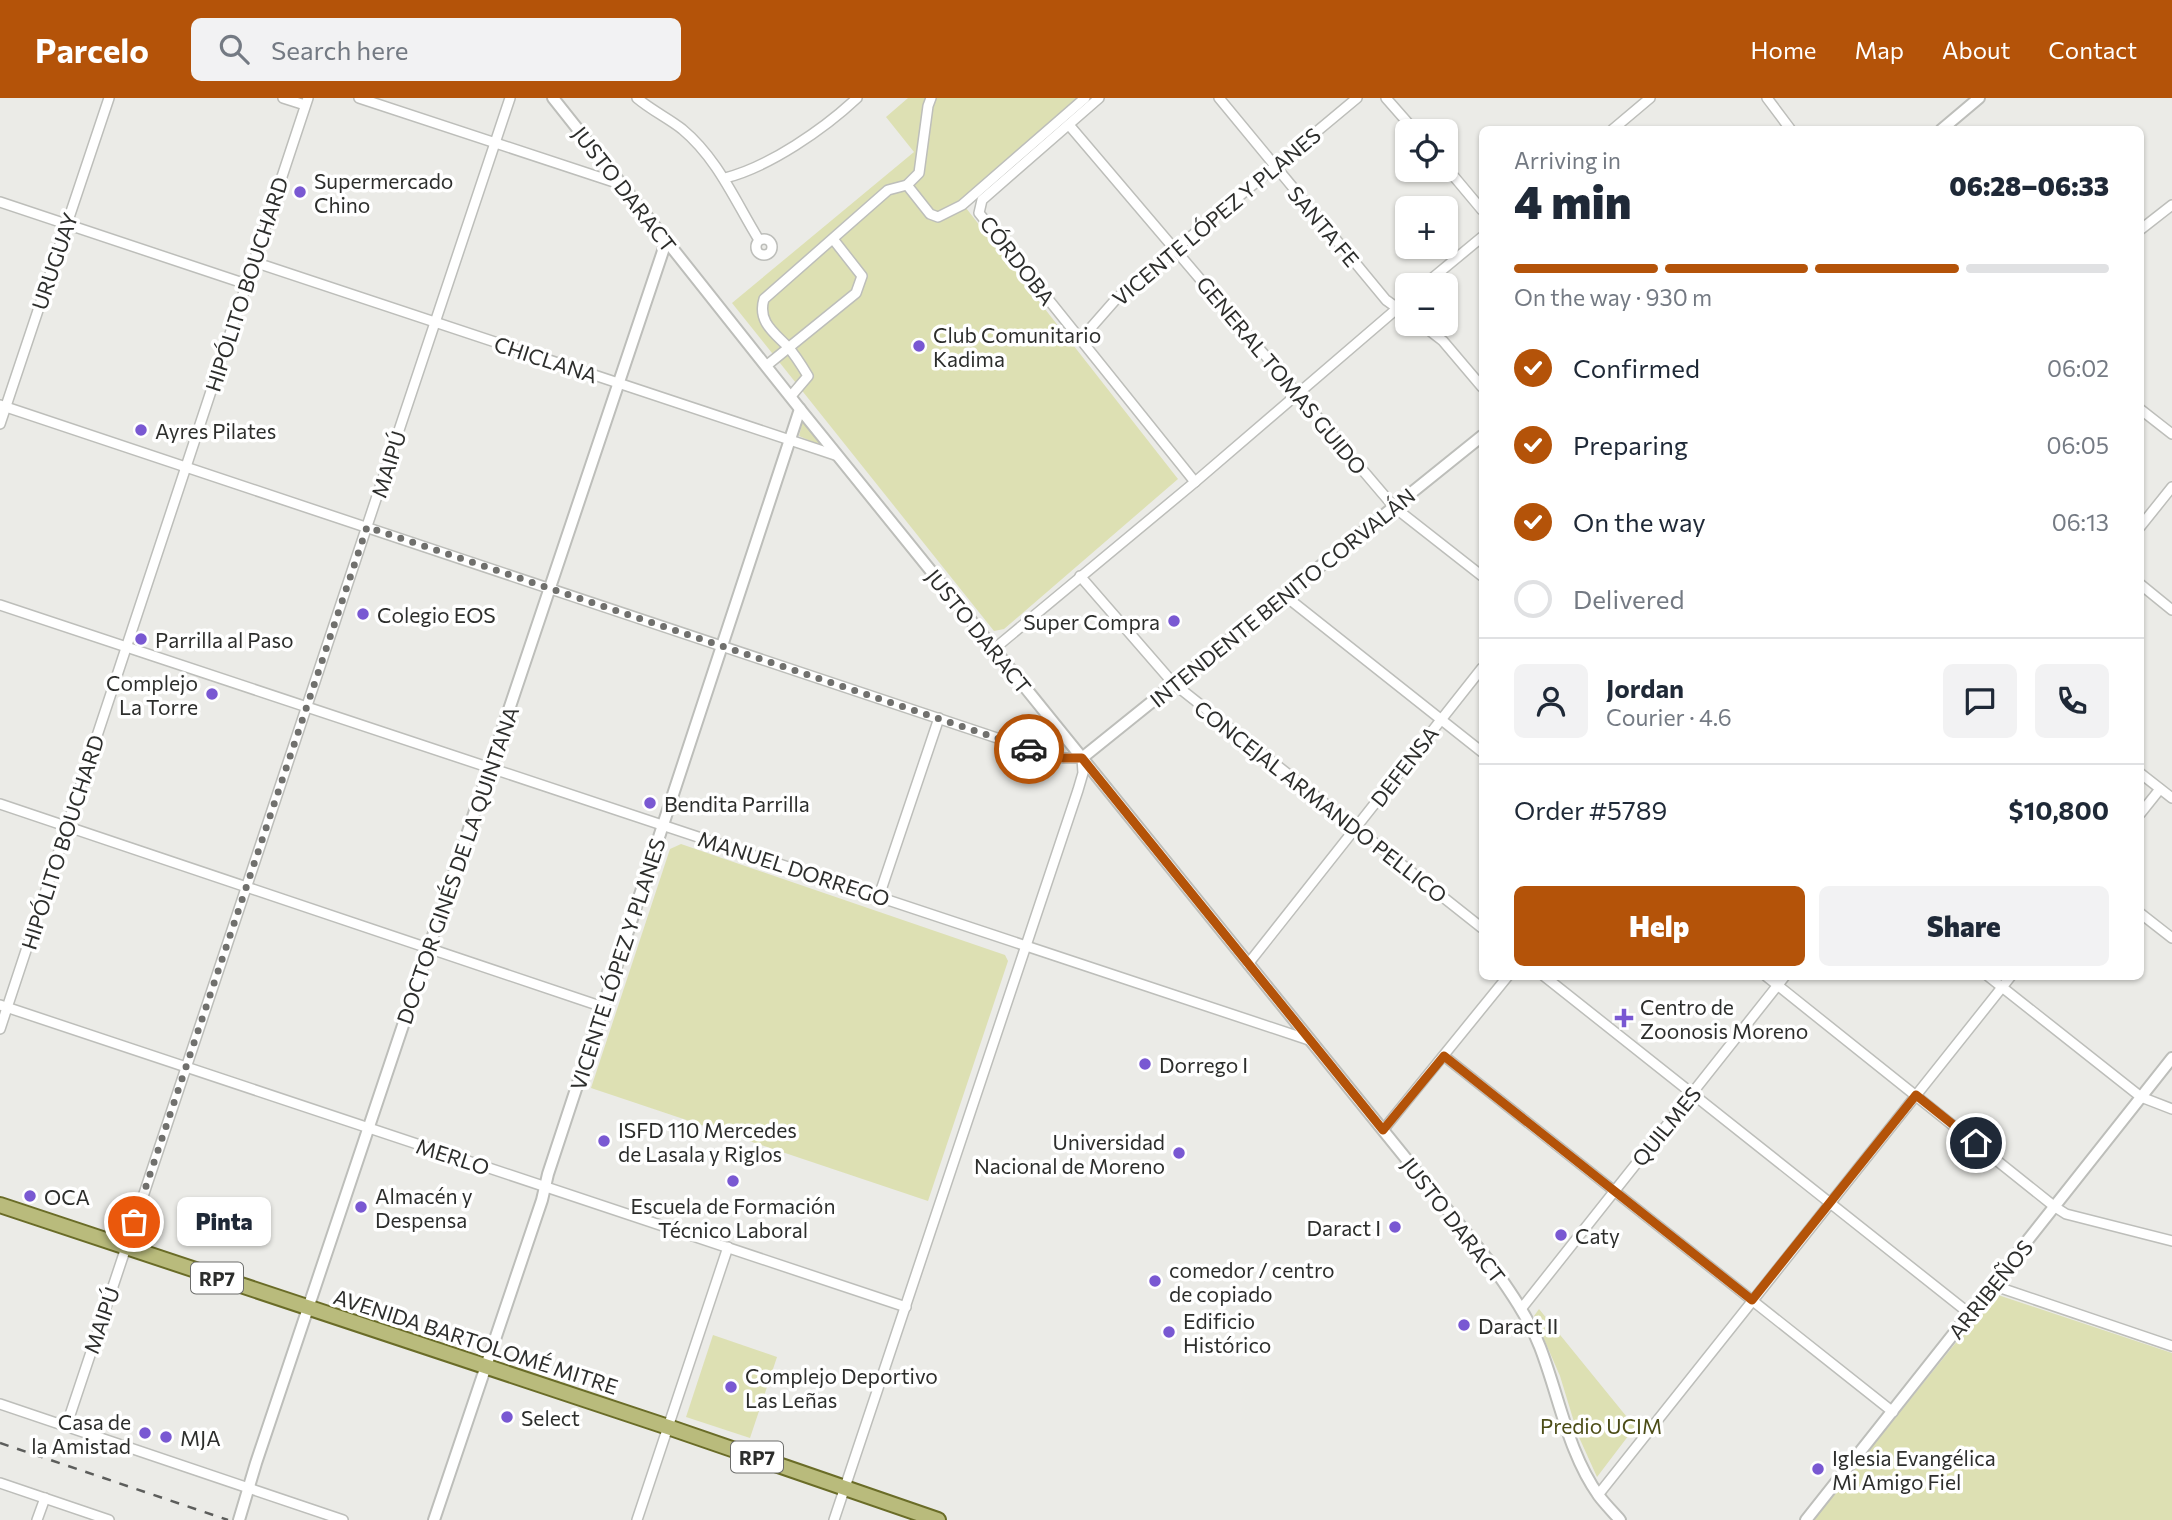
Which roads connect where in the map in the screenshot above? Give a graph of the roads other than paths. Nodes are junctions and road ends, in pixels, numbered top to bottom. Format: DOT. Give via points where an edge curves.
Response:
graph roads {
  1 [pos="109,98"];
  2 [pos="283,98"];
  3 [pos="359,98"];
  4 [pos="510,98"];
  5 [pos="553,98"];
  6 [pos="637,98"];
  7 [pos="857,98"];
  8 [pos="931,98"];
  9 [pos="1085,98"];
  10 [pos="1100,98"];
  11 [pos="1219,98"];
  12 [pos="1357,98"];
  13 [pos="1386,98"];
  14 [pos="1650,98"];
  15 [pos="1979,98"];
  16 [pos="1770,99"];
  17 [pos="307,102"];
  18 [pos="1404,119"];
  19 [pos="1069,125"];
  20 [pos="1617,126"];
  21 [pos="1788,126"];
  22 [pos="1946,126"];
  23 [pos="495,143"];
  24 [pos="1275,167"];
  25 [pos="725,178"];
  26 [pos="1458,181"];
  27 [pos="906,185"];
  28 [pos="624,186"];
  29 [pos="0,202"];
  30 [pos="2172,205"];
  31 [pos="1479,206"];
  32 [pos="66,225"];
  33 [pos="2144,225"];
  34 [pos="833,239"];
  35 [pos="1479,239"];
  36 [pos="759,240"];
  37 [pos="666,242"];
  38 [pos="1175,250"];
  39 [pos="254,262"];
  40 [pos="1438,273"];
  41 [pos="246,284"];
  42 [pos="1395,308"];
  43 [pos="1395,310"];
  44 [pos="435,322"];
  45 [pos="1437,336"];
  46 [pos="1081,339"];
  47 [pos="789,348"];
  48 [pos="766,366"];
  49 [pos="619,383"];
  50 [pos="1479,383"];
  51 [pos="1298,393"];
  52 [pos="791,396"];
  53 [pos="3,405"];
  54 [pos="800,409"];
  55 [pos="2144,412"];
  56 [pos="0,424"];
  57 [pos="2172,434"];
  58 [pos="1479,438"];
  59 [pos="790,440"];
  60 [pos="839,456"];
  61 [pos="186,467"];
  62 [pos="1195,482"];
  63 [pos="2172,488"];
  64 [pos="1394,507"];
  65 [pos="2144,522"];
  66 [pos="367,527"];
  67 [pos="1479,574"];
  68 [pos="1080,576"];
  69 [pos="2144,587"];
  70 [pos="550,588"];
  71 [pos="1283,595"];
  72 [pos="0,605"];
  73 [pos="2172,610"];
  74 [pos="723,646"];
  75 [pos="126,647"];
  76 [pos="994,649"];
  77 [pos="1479,672"];
  78 [pos="1173,683"];
  79 [pos="306,706"];
  80 [pos="939,718"];
  81 [pos="1441,720"];
  82 [pos="1479,750"];
  83 [pos="1082,758"];
  84 [pos="490,767"];
  85 [pos="2144,776"];
  86 [pos="2160,789"];
  87 [pos="2172,798"];
  88 [pos="0,804"];
  89 [pos="2144,809"];
  90 [pos="663,825"];
  91 [pos="67,827"];
  92 [pos="1356,827"];
  93 [pos="246,887"];
  94 [pos="879,896"];
  95 [pos="2144,916"];
  96 [pos="1479,926"];
  97 [pos="2172,938"];
  98 [pos="1026,945"];
  99 [pos="429,948"];
  100 [pos="1248,964"];
  101 [pos="1505,980"];
  102 [pos="1549,980"];
  103 [pos="1770,980"];
  104 [pos="1782,980"];
  105 [pos="1993,980"];
  106 [pos="2008,980"];
  107 [pos="1777,986"];
  108 [pos="2002,988"];
  109 [pos="4,1006"];
  110 [pos="603,1007"];
  111 [pos="0,1029"];
  112 [pos="1309,1040"];
  113 [pos="1444,1056"];
  114 [pos="2172,1058"];
  115 [pos="186,1067"];
  116 [pos="1692,1094"];
  117 [pos="1916,1095"];
  118 [pos="2141,1097"];
  119 [pos="2172,1109"];
  120 [pos="369,1128"];
  121 [pos="1383,1130"];
  122 [pos="545,1186"];
  123 [pos="1614,1191"];
  124 [pos="1830,1203"];
  125 [pos="0,1206"];
  126 [pos="2055,1207"];
  127 [pos="2172,1241"];
  128 [pos="728,1247"];
  129 [pos="125,1248"];
  130 [pos="1992,1286"];
  131 [pos="1752,1300"];
  132 [pos="906,1307"];
  133 [pos="308,1308"];
  134 [pos="1521,1309"];
  135 [pos="1970,1314"];
  136 [pos="2172,1346"];
  137 [pos="486,1367"];
  138 [pos="0,1405"];
  139 [pos="1893,1412"];
  140 [pos="66,1427"];
  141 [pos="668,1427"];
  142 [pos="0,1483"];
  143 [pos="845,1487"];
  144 [pos="248,1488"];
  145 [pos="1598,1495"];
  146 [pos="44,1498"];
  147 [pos="37,1520"];
  148 [pos="109,1520"];
  149 [pos="239,1520"];
  150 [pos="343,1520"];
  151 [pos="434,1520"];
  152 [pos="637,1520"];
  153 [pos="834,1520"];
  154 [pos="938,1520"];
  155 [pos="1620,1520"];
  156 [pos="1806,1520"];
  1 -- 32 [label="street, URUGUAY"];
  2 -- 17 [label="street"];
  3 -- 23 [label="street"];
  4 -- 23 [label="street, MAIPÚ"];
  5 -- 28 [label="street, JUSTO DARACT"];
  6 -- 25 [label="street" via="682,130"];
  7 -- 25 [label="street" via="784,152"];
  8 -- 27 [label="street" via="921,167"];
  9 -- 27 [label="street" via="949,212 938,217 930,214"];
  10 -- 19 [label="street"];
  11 -- 24 [label="street, SANTA FE"];
  12 -- 24 [label="street, VICENTE LÓPEZ Y PLANES"];
  13 -- 18 [label="street"];
  14 -- 20 [label="street"];
  15 -- 22 [label="street"];
  16 -- 21 [label="street"];
  17 -- 39 [label="street, HIPÓLITO BOUCHARD"];
  19 -- 38 [label="street, GENERAL TOMAS GUIDO"];
  19 -- 46 [label="street, CÓRDOBA" via="982,200 979,214"];
  23 -- 28 [label="street"];
  23 -- 44 [label="street, MAIPÚ"];
  24 -- 38 [label="street, VICENTE LÓPEZ Y PLANES"];
  24 -- 42 [label="street, SANTA FE"];
  25 -- 36 [label="street"];
  26 -- 31 [label="street"];
  27 -- 34 [label="street" via="888,190"];
  28 -- 37 [label="street, JUSTO DARACT"];
  29 -- 32 [label="street"];
  30 -- 33 [label="street"];
  32 -- 41 [label="street"];
  32 -- 53 [label="street, URUGUAY"];
  34 -- 47 [label="street" via="764,299 762,314 770,331"];
  34 -- 47 [label="street" via="862,276 861,284"];
  35 -- 40 [label="street"];
  37 -- 48 [label="street, JUSTO DARACT"];
  37 -- 49 [label="street, DOCTOR GINÉS DE LA QUINTANA"];
  38 -- 46 [label="street, VICENTE LÓPEZ Y PLANES" via="1117,298"];
  38 -- 51 [label="street, GENERAL TOMAS GUIDO"];
  39 -- 41 [label="street, HIPÓLITO BOUCHARD"];
  39 -- 44 [label="street, CHICLANA"];
  41 -- 61 [label="street, HIPÓLITO BOUCHARD"];
  43 -- 51 [label="street"];
  44 -- 49 [label="street, CHICLANA"];
  44 -- 66 [label="street, MAIPÚ"];
  45 -- 50 [label="street"];
  46 -- 62 [label="street, CÓRDOBA"];
  47 -- 48 [label="street"];
  47 -- 52 [label="street" via="808,376"];
  48 -- 52 [label="street, JUSTO DARACT"];
  49 -- 59 [label="street, CHICLANA"];
  49 -- 70 [label="street, DOCTOR GINÉS DE LA QUINTANA"];
  51 -- 62 [label="street"];
  51 -- 64 [label="street, GENERAL TOMAS GUIDO"];
  52 -- 54 [label="street, JUSTO DARACT"];
  53 -- 56 [label="street, URUGUAY"];
  53 -- 61 [label="street"];
  54 -- 59 [label="street, VICENTE LÓPEZ Y PLANES"];
  54 -- 60 [label="street, JUSTO DARACT"];
  55 -- 57 [label="street"];
  58 -- 64 [label="street, INTENDENTE BENITO CORVALÁN"];
  59 -- 60 [label="street, CHICLANA"];
  59 -- 74 [label="street, VICENTE LÓPEZ Y PLANES"];
  60 -- 76 [label="street, JUSTO DARACT"];
  61 -- 66 [label="street"];
  61 -- 75 [label="street, HIPÓLITO BOUCHARD"];
  62 -- 68 [label="street"];
  63 -- 65 [label="street"];
  64 -- 67 [label="street, GENERAL TOMAS GUIDO"];
  64 -- 71 [label="street, INTENDENTE BENITO CORVALÁN"];
  66 -- 70 [label="street"];
  66 -- 79 [label="street, MAIPÚ"];
  68 -- 76 [label="street"];
  68 -- 78 [label="street, CONCEJAL ARMANDO PELLICO"];
  69 -- 73 [label="street"];
  70 -- 74 [label="street"];
  70 -- 84 [label="street, DOCTOR GINÉS DE LA QUINTANA"];
  71 -- 78 [label="street, INTENDENTE BENITO CORVALÁN"];
  71 -- 81 [label="street"];
  72 -- 75 [label="street, MANUEL DORREGO"];
  74 -- 80 [label="street"];
  74 -- 90 [label="street, VICENTE LÓPEZ Y PLANES"];
  75 -- 79 [label="street, MANUEL DORREGO"];
  75 -- 91 [label="street, HIPÓLITO BOUCHARD"];
  76 -- 83 [label="street, JUSTO DARACT"];
  77 -- 81 [label="street, DEFENSA"];
  78 -- 83 [label="street, INTENDENTE BENITO CORVALÁN"];
  78 -- 92 [label="street, CONCEJAL ARMANDO PELLICO"];
  79 -- 84 [label="street, MANUEL DORREGO"];
  79 -- 93 [label="street, MAIPÚ"];
  80 -- 83 [label="street" via="1063,758"];
  80 -- 94 [label="street"];
  81 -- 82 [label="street"];
  81 -- 92 [label="street, DEFENSA"];
  83 -- 98 [label="street" via="1078,790"];
  83 -- 100 [label="street, JUSTO DARACT"];
  84 -- 90 [label="street, MANUEL DORREGO"];
  84 -- 99 [label="street, DOCTOR GINÉS DE LA QUINTANA"];
  85 -- 86 [label="street"];
  86 -- 87 [label="street"];
  86 -- 89 [label="street"];
  88 -- 91 [label="street"];
  90 -- 94 [label="street, MANUEL DORREGO"];
  90 -- 110 [label="street, VICENTE LÓPEZ Y PLANES"];
  91 -- 93 [label="street"];
  91 -- 109 [label="street, HIPÓLITO BOUCHARD"];
  92 -- 96 [label="street, CONCEJAL ARMANDO PELLICO"];
  92 -- 100 [label="street, DEFENSA"];
  93 -- 99 [label="street"];
  93 -- 115 [label="street, MAIPÚ"];
  94 -- 98 [label="street, MANUEL DORREGO"];
  95 -- 97 [label="street"];
  98 -- 112 [label="street, MANUEL DORREGO"];
  98 -- 132 [label="street"];
  99 -- 110 [label="street"];
  99 -- 120 [label="street, DOCTOR GINÉS DE LA QUINTANA"];
  100 -- 112 [label="street, JUSTO DARACT"];
  101 -- 113 [label="street"];
  102 -- 116 [label="street"];
  103 -- 107 [label="street"];
  104 -- 107 [label="street, QUILMES"];
  105 -- 108 [label="street"];
  106 -- 108 [label="street"];
  107 -- 116 [label="street, QUILMES"];
  107 -- 117 [label="street"];
  108 -- 117 [label="street"];
  108 -- 118 [label="street"];
  109 -- 111 [label="street, HIPÓLITO BOUCHARD"];
  109 -- 115 [label="street, MERLO"];
  110 -- 122 [label="street, VICENTE LÓPEZ Y PLANES"];
  112 -- 121 [label="street, JUSTO DARACT"];
  113 -- 121 [label="street"];
  113 -- 123 [label="street"];
  114 -- 118 [label="street, ARRIBEÑOS"];
  115 -- 120 [label="street, MERLO"];
  115 -- 129 [label="street, MAIPÚ"];
  116 -- 123 [label="street, QUILMES"];
  116 -- 124 [label="street"];
  117 -- 124 [label="street"];
  117 -- 126 [label="street"];
  118 -- 119 [label="street"];
  118 -- 126 [label="street, ARRIBEÑOS"];
  120 -- 122 [label="street, MERLO"];
  120 -- 133 [label="street, DOCTOR GINÉS DE LA QUINTANA"];
  121 -- 134 [label="street, JUSTO DARACT" via="1488,1260"];
  122 -- 128 [label="street, MERLO"];
  122 -- 137 [label="street, VICENTE LÓPEZ Y PLANES"];
  123 -- 131 [label="street"];
  123 -- 134 [label="street, QUILMES"];
  124 -- 131 [label="street"];
  124 -- 135 [label="street"];
  125 -- 129 [label="main road, AVENIDA BARTOLOMÉ MITRE / RP7"];
  126 -- 127 [label="street" via="2066,1214"];
  126 -- 130 [label="street, ARRIBEÑOS"];
  128 -- 132 [label="street, MERLO"];
  128 -- 141 [label="street"];
  129 -- 133 [label="main road, AVENIDA BARTOLOMÉ MITRE / RP7"];
  129 -- 140 [label="street, MAIPÚ"];
  130 -- 135 [label="street, ARRIBEÑOS"];
  130 -- 136 [label="street"];
  131 -- 139 [label="street"];
  131 -- 145 [label="street"];
  132 -- 143 [label="street"];
  133 -- 137 [label="main road, AVENIDA BARTOLOMÉ MITRE / RP7"];
  133 -- 144 [label="street, DOCTOR GINÉS DE LA QUINTANA"];
  134 -- 145 [label="street, JUSTO DARACT" via="1539,1344 1573,1445"];
  135 -- 139 [label="street, ARRIBEÑOS"];
  137 -- 141 [label="main road, AVENIDA BARTOLOMÉ MITRE / RP7"];
  137 -- 151 [label="street, VICENTE LÓPEZ Y PLANES"];
  138 -- 140 [label="street"];
  139 -- 156 [label="street, ARRIBEÑOS"];
  140 -- 144 [label="street"];
  141 -- 143 [label="main road, AVENIDA BARTOLOMÉ MITRE / RP7"];
  141 -- 152 [label="street"];
  142 -- 146 [label="street"];
  143 -- 153 [label="street"];
  143 -- 154 [label="main road, AVENIDA BARTOLOMÉ MITRE / RP7"];
  144 -- 149 [label="street, DOCTOR GINÉS DE LA QUINTANA"];
  144 -- 150 [label="street"];
  145 -- 155 [label="street, JUSTO DARACT"];
  146 -- 147 [label="street"];
  146 -- 148 [label="street"];
}
